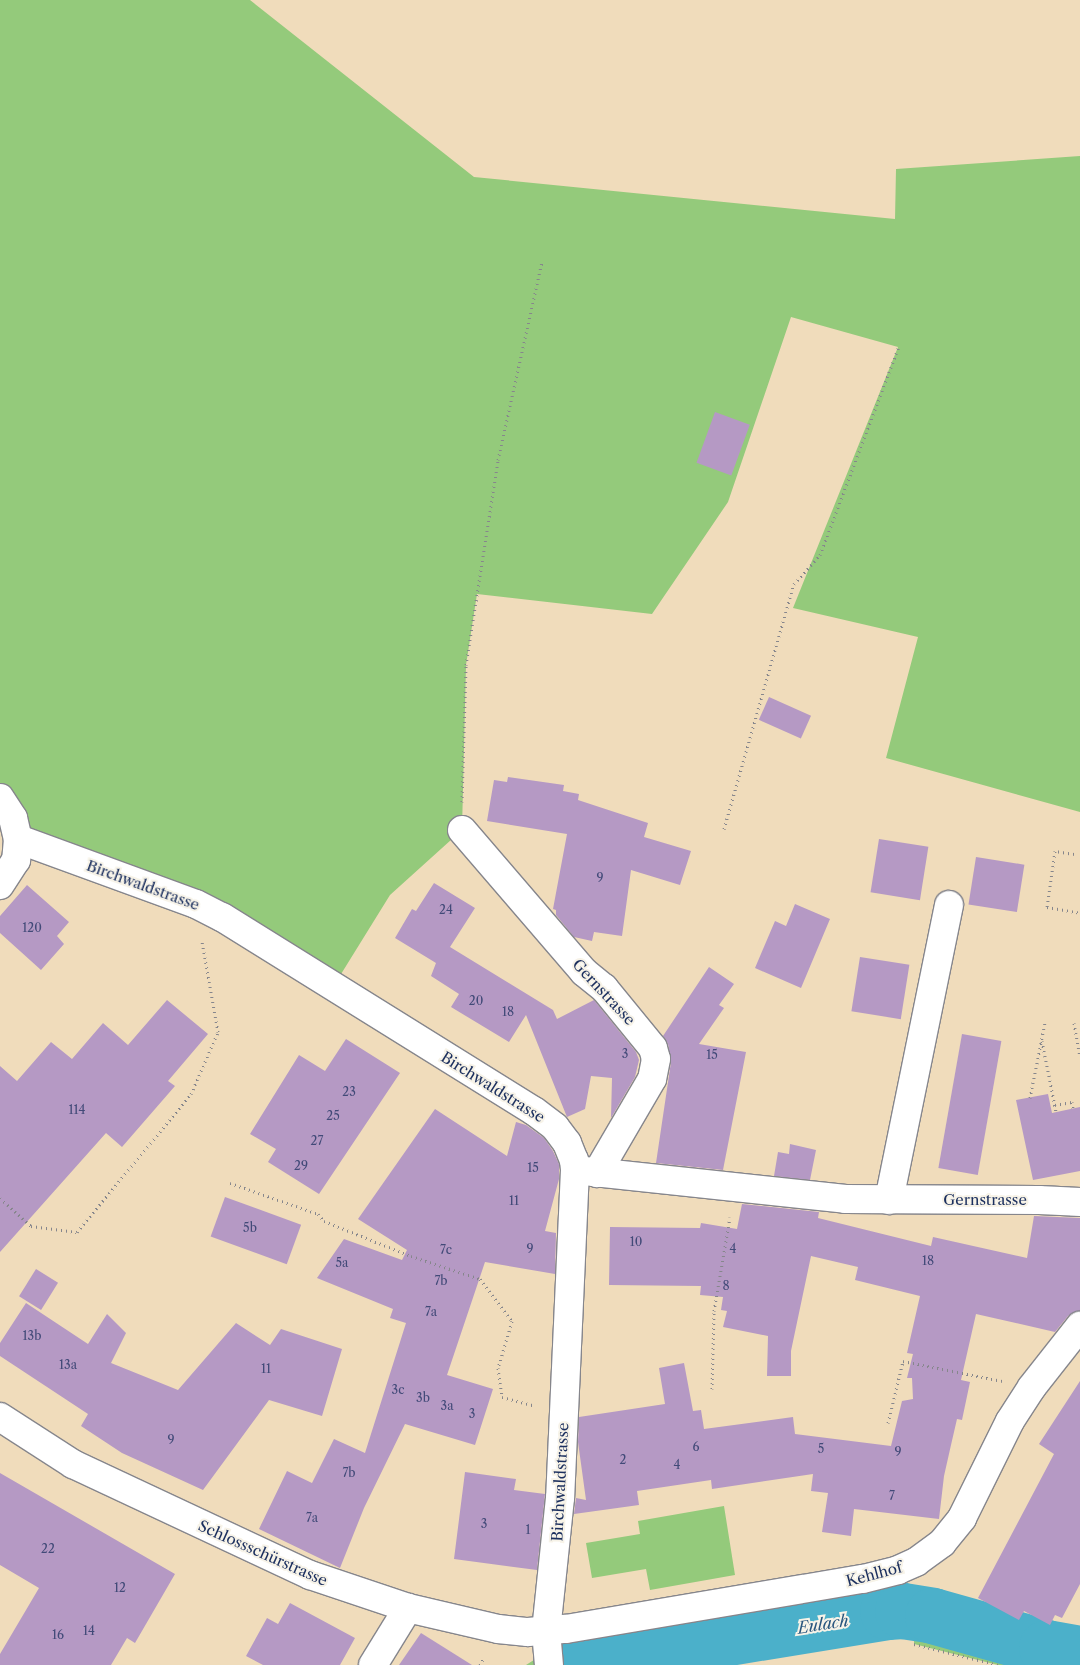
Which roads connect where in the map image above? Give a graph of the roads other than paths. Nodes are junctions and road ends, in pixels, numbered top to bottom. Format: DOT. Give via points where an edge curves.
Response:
graph roads {
  1 [pos="0,798"];
  2 [pos="462,830"];
  3 [pos="18,839"];
  4 [pos="0,885"];
  5 [pos="949,905"];
  6 [pos="586,1171"];
  7 [pos="890,1200"];
  8 [pos="1080,1202"];
  9 [pos="1080,1326"];
  10 [pos="0,1417"];
  11 [pos="408,1608"];
  12 [pos="548,1649"];
  13 [pos="374,1665"];
  1 -- 3 [label="street" via="13,818"];
  2 -- 6 [label="street, Gernstrasse" via="584,972 604,988 653,1048 656,1059 652,1080"];
  3 -- 4 [label="street" via="16,860"];
  3 -- 6 [label="street, Birchwaldstrasse" via="188,901 222,917 534,1111 562,1135"];
  5 -- 7 [label="street"];
  6 -- 7 [label="street, Gernstrasse" via="845,1199"];
  6 -- 12 [label="street, Birchwaldstrasse" via="564,1408"];
  7 -- 8 [label="street, Gernstrasse"];
  9 -- 12 [label="street, Kehlhof" via="1010,1421 962,1518 942,1543 916,1562 863,1579 586,1626"];
  10 -- 11 [label="street, Schlossschürstrasse" via="73,1464 181,1516 310,1575"];
  11 -- 12 [label="street, Schlossschürstrasse" via="498,1629"];
  11 -- 13 [label="street"];
}
